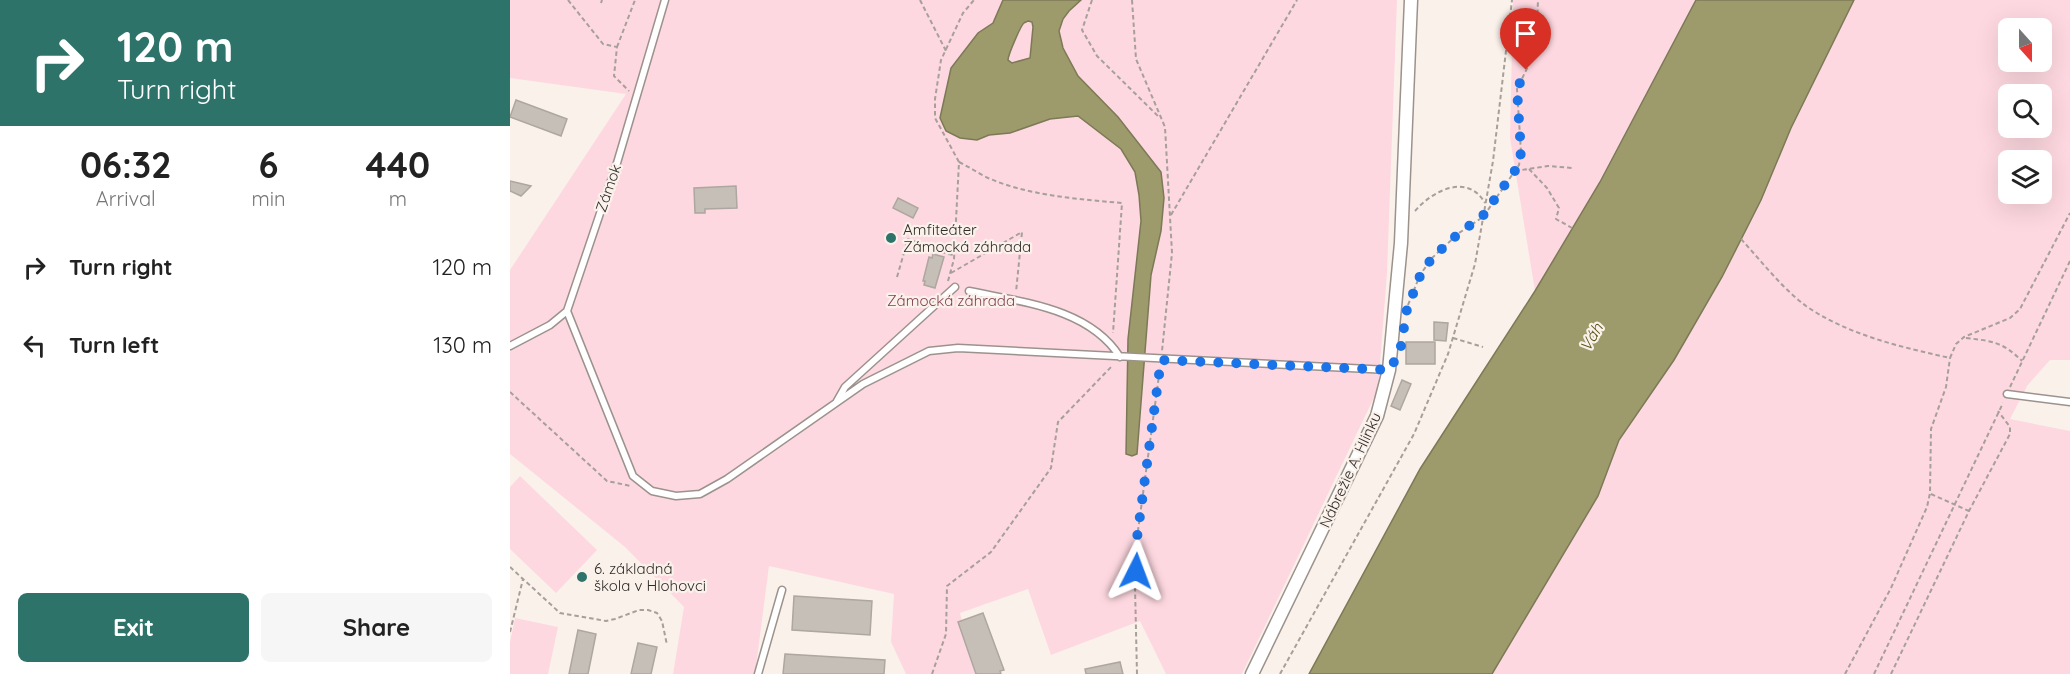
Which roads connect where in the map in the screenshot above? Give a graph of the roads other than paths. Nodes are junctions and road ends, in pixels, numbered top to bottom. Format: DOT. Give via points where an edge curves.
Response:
graph roads {
  1 [pos="664,0"];
  2 [pos="1411,0"];
  3 [pos="955,287"];
  4 [pos="969,291"];
  5 [pos="567,311"];
  6 [pos="510,346"];
  7 [pos="1122,357"];
  8 [pos="1389,370"];
  9 [pos="2007,394"];
  10 [pos="2070,402"];
  11 [pos="836,403"];
  12 [pos="782,590"];
  13 [pos="758,674"];
  14 [pos="1252,674"];
  1 -- 5 [label="lane, Zámok" via="617,163"];
  2 -- 8 [label="street, Nábrežie A. Hlinku" via="1402,225"];
  3 -- 11 [label="lane" via="845,387"];
  4 -- 7 [label="lane" via="1058,312 1090,327"];
  5 -- 6 [label="lane" via="550,325"];
  5 -- 11 [label="lane" via="633,477 652,491 676,496 700,494"];
  7 -- 8 [label="lane"];
  7 -- 11 [label="lane" via="958,348 929,351 872,379"];
  8 -- 14 [label="street, Nábrežie A. Hlinku" via="1377,416"];
  9 -- 10 [label="lane"];
  12 -- 13 [label="lane"];
}
